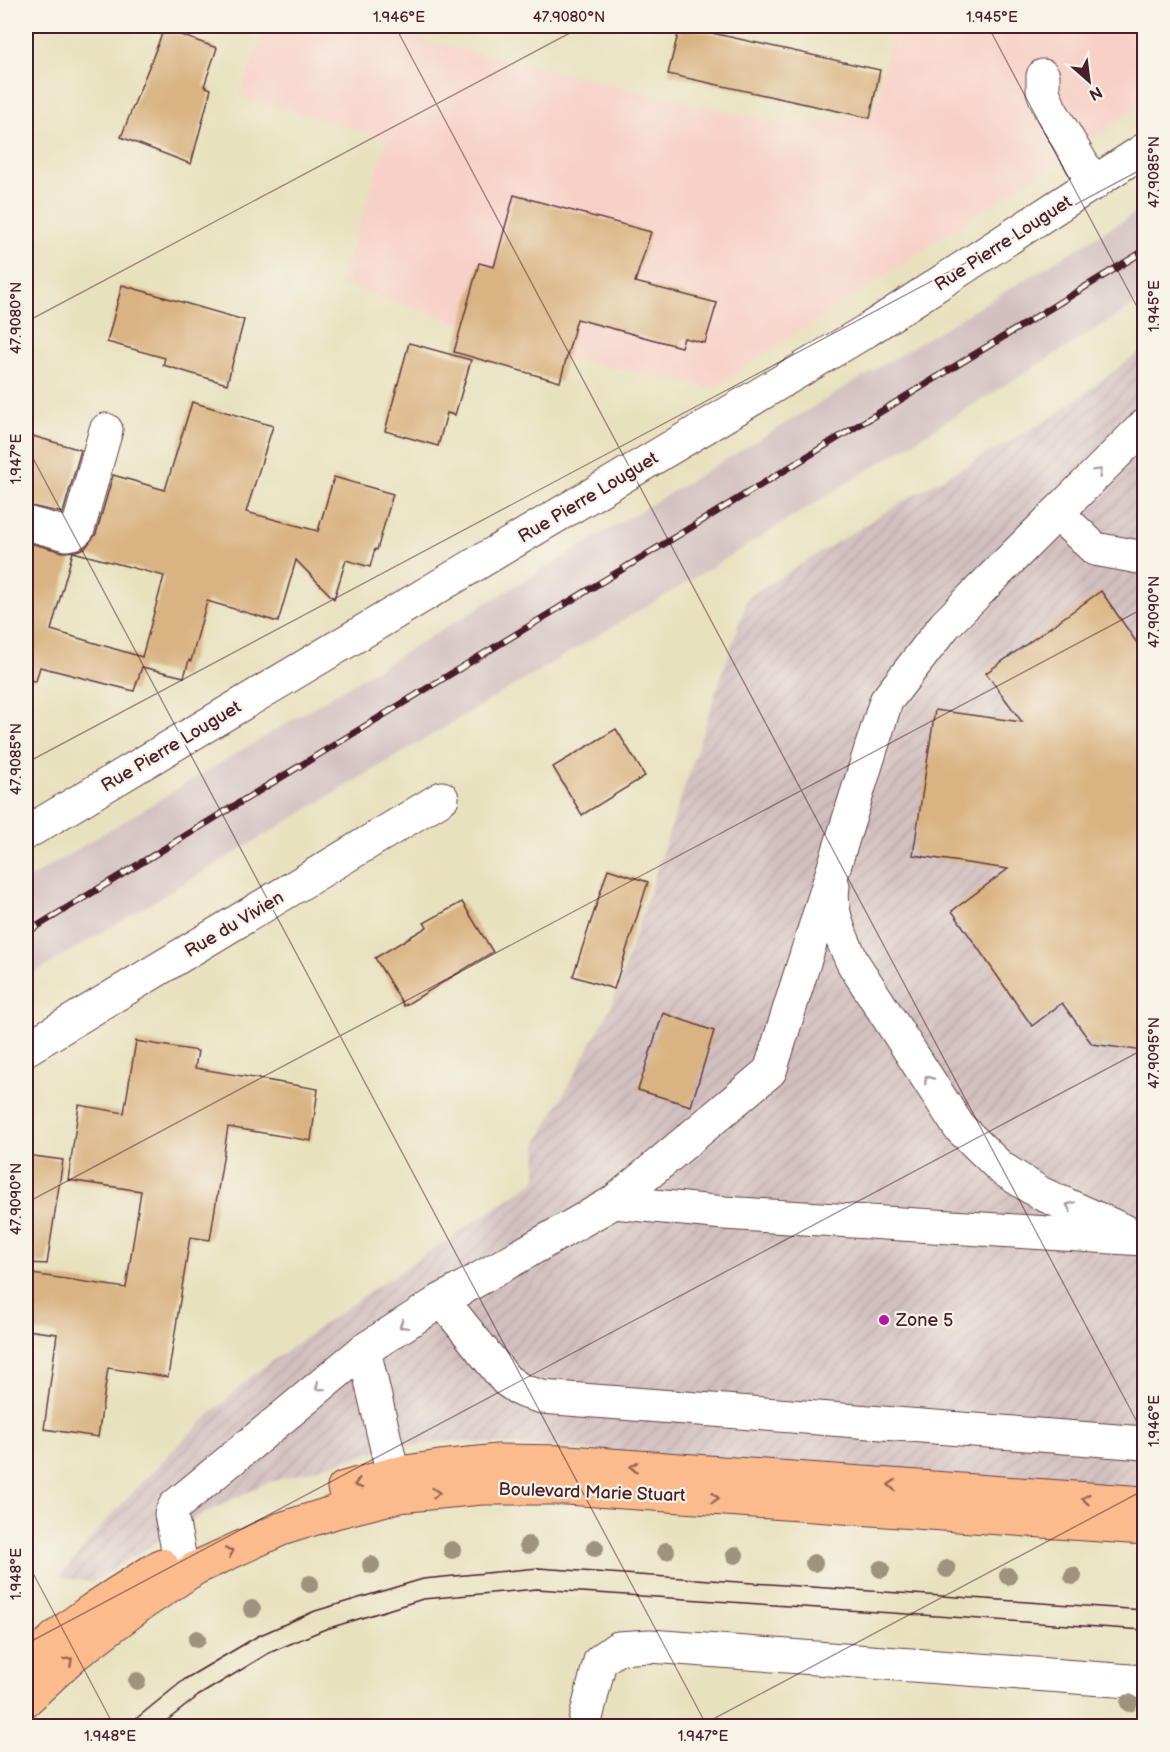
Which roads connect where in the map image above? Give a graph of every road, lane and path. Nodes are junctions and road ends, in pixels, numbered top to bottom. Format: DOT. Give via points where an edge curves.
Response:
graph roads {
  1 [pos="1042,76"];
  2 [pos="1144,150"];
  3 [pos="1094,184"];
  4 [pos="1144,426"];
  5 [pos="106,430"];
  6 [pos="1057,513"];
  7 [pos="26,523"];
  8 [pos="1144,558"];
  9 [pos="442,798"];
  10 [pos="26,833"];
  11 [pos="837,859"];
  12 [pos="26,1049"];
  13 [pos="614,1202"];
  14 [pos="1144,1239"];
  15 [pos="442,1300"];
  16 [pos="364,1350"];
  17 [pos="1144,1443"];
  18 [pos="395,1485"];
  19 [pos="1144,1503"];
  20 [pos="1144,1528"];
  21 [pos="179,1554"];
  22 [pos="26,1665"];
  23 [pos="1144,1682"];
  24 [pos="26,1700"];
  25 [pos="584,1726"];
  1 -- 3 [label="street" via="1050,109"];
  2 -- 3 [label="street, Rue Pierre Louguet"];
  3 -- 10 [label="street, Rue Pierre Louguet" via="866,331"];
  6 -- 4 [label="street, one-way"];
  5 -- 7 [label="street" via="78,529 67,534"];
  6 -- 8 [label="street" via="1095,549"];
  6 -- 11 [label="street" via="945,625 886,701"];
  9 -- 12 [label="street, Rue du Vivien"];
  11 -- 13 [label="street" via="770,1071"];
  14 -- 11 [label="street, one-way" via="1040,1193 1001,1168 959,1127 853,963 840,934 832,892"];
  13 -- 14 [label="street" via="723,1213"];
  13 -- 15 [label="street"];
  15 -- 16 [label="street, one-way"];
  15 -- 17 [label="street" via="506,1380 522,1391 542,1397"];
  16 -- 18 [label="street"];
  16 -- 21 [label="street, one-way" via="175,1506 171,1514"];
  19 -- 18 [label="main road, one-way" via="568,1462 498,1461"];
  18 -- 20 [label="main road, Boulevard Marie Stuart, one-way" via="567,1488"];
  18 -- 21 [label="main road, one-way" via="274,1508 201,1540"];
  24 -- 18 [label="main road, Boulevard Marie Stuart, one-way" via="74,1655 196,1568 281,1529 335,1512"];
  21 -- 22 [label="main road" via="89,1610"];
  23 -- 25 [label="street" via="650,1646 618,1648 600,1661"];
}
